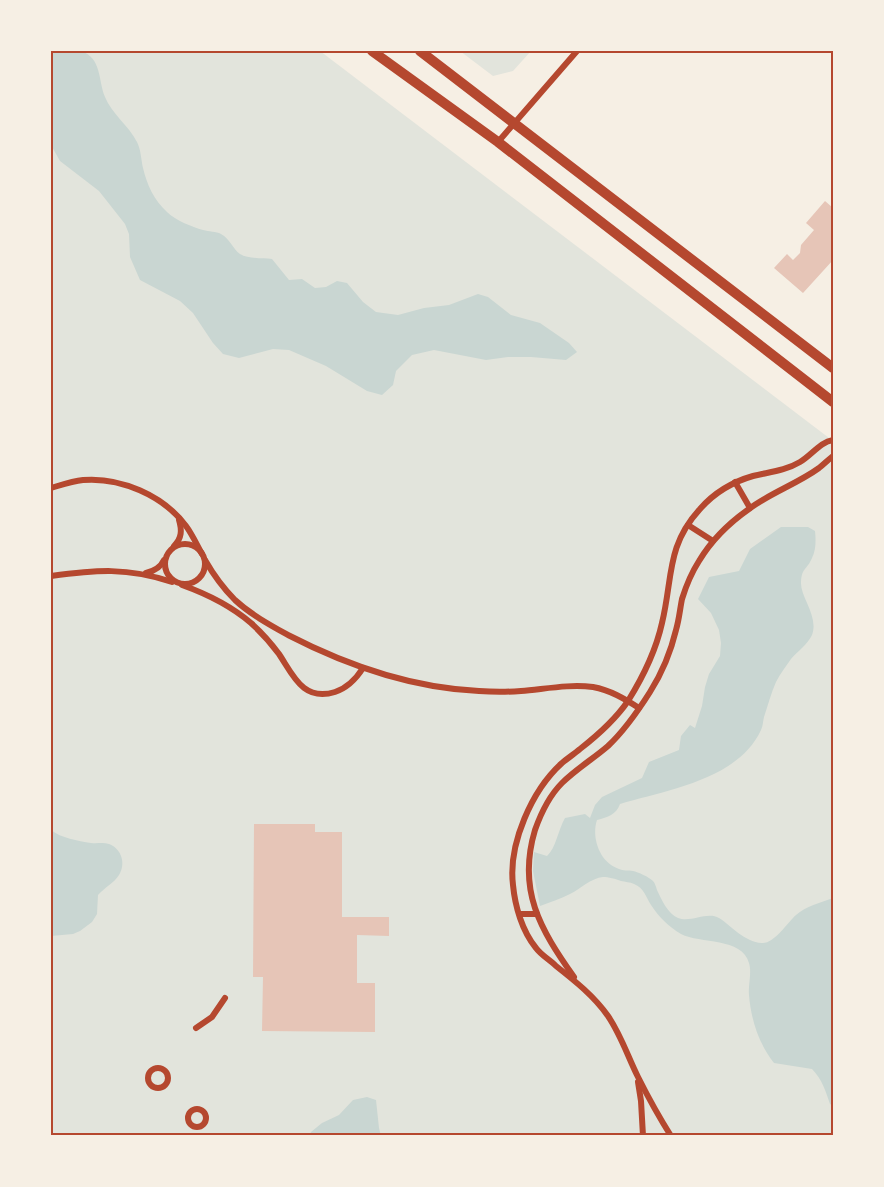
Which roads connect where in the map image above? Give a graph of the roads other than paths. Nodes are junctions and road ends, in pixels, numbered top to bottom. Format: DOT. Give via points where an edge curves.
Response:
graph roads {
  1 [pos="372,51"];
  2 [pos="420,51"];
  3 [pos="577,51"];
  4 [pos="514,123"];
  5 [pos="498,142"];
  6 [pos="833,368"];
  7 [pos="833,402"];
  8 [pos="833,440"];
  9 [pos="833,456"];
  10 [pos="735,482"];
  11 [pos="51,488"];
  12 [pos="750,508"];
  13 [pos="178,516"];
  14 [pos="688,525"];
  15 [pos="713,542"];
  16 [pos="173,548"];
  17 [pos="204,557"];
  18 [pos="165,559"];
  19 [pos="143,574"];
  20 [pos="51,576"];
  21 [pos="178,584"];
  22 [pos="363,668"];
  23 [pos="628,701"];
  24 [pos="639,708"];
  25 [pos="513,862"];
  26 [pos="528,863"];
  27 [pos="520,914"];
  28 [pos="537,914"];
  29 [pos="579,985"];
  30 [pos="225,998"];
  31 [pos="196,1028"];
  32 [pos="637,1076"];
  33 [pos="643,1136"];
  34 [pos="671,1136"];
  1 -- 5 [label="main road"];
  2 -- 4 [label="main road"];
  3 -- 4 [label="street"];
  4 -- 5 [label="street"];
  4 -- 6 [label="main road"];
  5 -- 7 [label="main road"];
  8 -- 10 [label="street" via="785,469"];
  9 -- 12 [label="street"];
  10 -- 12 [label="street"];
  10 -- 14 [label="street" via="712,498"];
  11 -- 13 [label="street" via="83,480 124,484 148,494"];
  12 -- 15 [label="street"];
  13 -- 16 [label="street" via="181,536"];
  13 -- 17 [label="street"];
  14 -- 15 [label="street"];
  14 -- 23 [label="street" via="675,549 668,598 654,651"];
  15 -- 24 [label="street" via="698,561 682,599 667,658"];
  16 -- 17 [label="street" via="186,544"];
  16 -- 18 [label="street"];
  17 -- 21 [label="street" via="200,578 189,585"];
  17 -- 22 [label="street" via="236,601 253,614 310,646"];
  18 -- 19 [label="street" via="158,568"];
  18 -- 21 [label="street" via="166,573"];
  19 -- 20 [label="street" via="103,570"];
  19 -- 21 [label="street"];
  21 -- 22 [label="street" via="216,599 240,614 264,635 294,679 308,690 324,694 339,690 350,684"];
  22 -- 23 [label="street" via="448,689 595,687"];
  23 -- 24 [label="street"];
  23 -- 25 [label="street" via="599,734 548,779 529,806"];
  24 -- 26 [label="street" via="610,743 561,783 550,798 537,824"];
  25 -- 26 [label="street"];
  25 -- 27 [label="street" via="513,886"];
  26 -- 28 [label="street"];
  27 -- 28 [label="street"];
  27 -- 29 [label="street" via="537,950"];
  28 -- 29 [label="street" via="554,949"];
  29 -- 32 [label="street" via="609,1017"];
  30 -- 31 [label="street" via="212,1017"];
  32 -- 33 [label="street"];
  32 -- 34 [label="street"];
}
